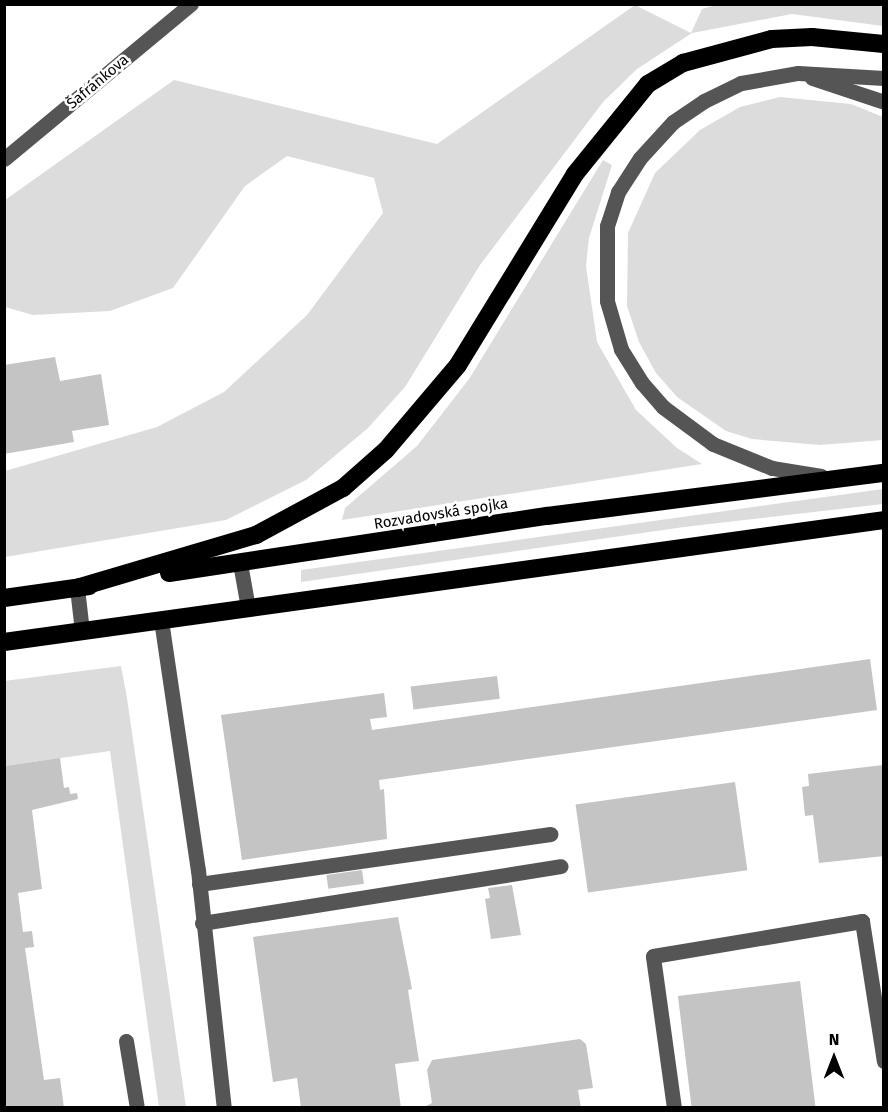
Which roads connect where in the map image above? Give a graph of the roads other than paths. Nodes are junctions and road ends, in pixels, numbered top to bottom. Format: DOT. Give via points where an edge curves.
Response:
graph roads {
  1 [pos="191,4"];
  2 [pos="812,37"];
  3 [pos="884,44"];
  4 [pos="884,52"];
  5 [pos="798,73"];
  6 [pos="884,78"];
  7 [pos="884,102"];
  8 [pos="4,159"];
  9 [pos="876,474"];
  10 [pos="884,520"];
  11 [pos="240,562"];
  12 [pos="77,588"];
  13 [pos="4,598"];
  14 [pos="248,608"];
  15 [pos="161,620"];
  16 [pos="82,631"];
  17 [pos="4,642"];
  18 [pos="550,834"];
  19 [pos="560,866"];
  20 [pos="199,884"];
  21 [pos="202,923"];
  22 [pos="126,1041"];
  23 [pos="884,1061"];
  24 [pos="136,1107"];
  25 [pos="224,1107"];
  26 [pos="674,1107"];
  1 -- 8 [label="street, Šafránkova"];
  2 -- 3 [label="highway"];
  2 -- 4 [label="highway"];
  2 -- 12 [label="highway" via="727,48 683,63 648,84 575,174 458,365 425,409 343,488 255,535"];
  5 -- 6 [label="street"];
  5 -- 7 [label="street"];
  5 -- 9 [label="street" via="741,83 704,101 673,122 640,158 618,192 607,226 607,301 621,349 642,383 687,427 713,444 772,468 837,477"];
  9 -- 11 [label="highway, Rozvadovská spojka"];
  10 -- 14 [label="highway"];
  11 -- 12 [label="highway, Rozvadovská spojka"];
  11 -- 14 [label="street"];
  12 -- 13 [label="highway, Rozvadovská spojka"];
  12 -- 16 [label="street"];
  14 -- 15 [label="highway"];
  15 -- 16 [label="highway"];
  15 -- 20 [label="street"];
  16 -- 17 [label="highway"];
  18 -- 20 [label="street"];
  19 -- 21 [label="street"];
  20 -- 21 [label="street"];
  21 -- 25 [label="street"];
  22 -- 24 [label="street"];
  23 -- 26 [label="street" via="862,921 652,956"];
}
